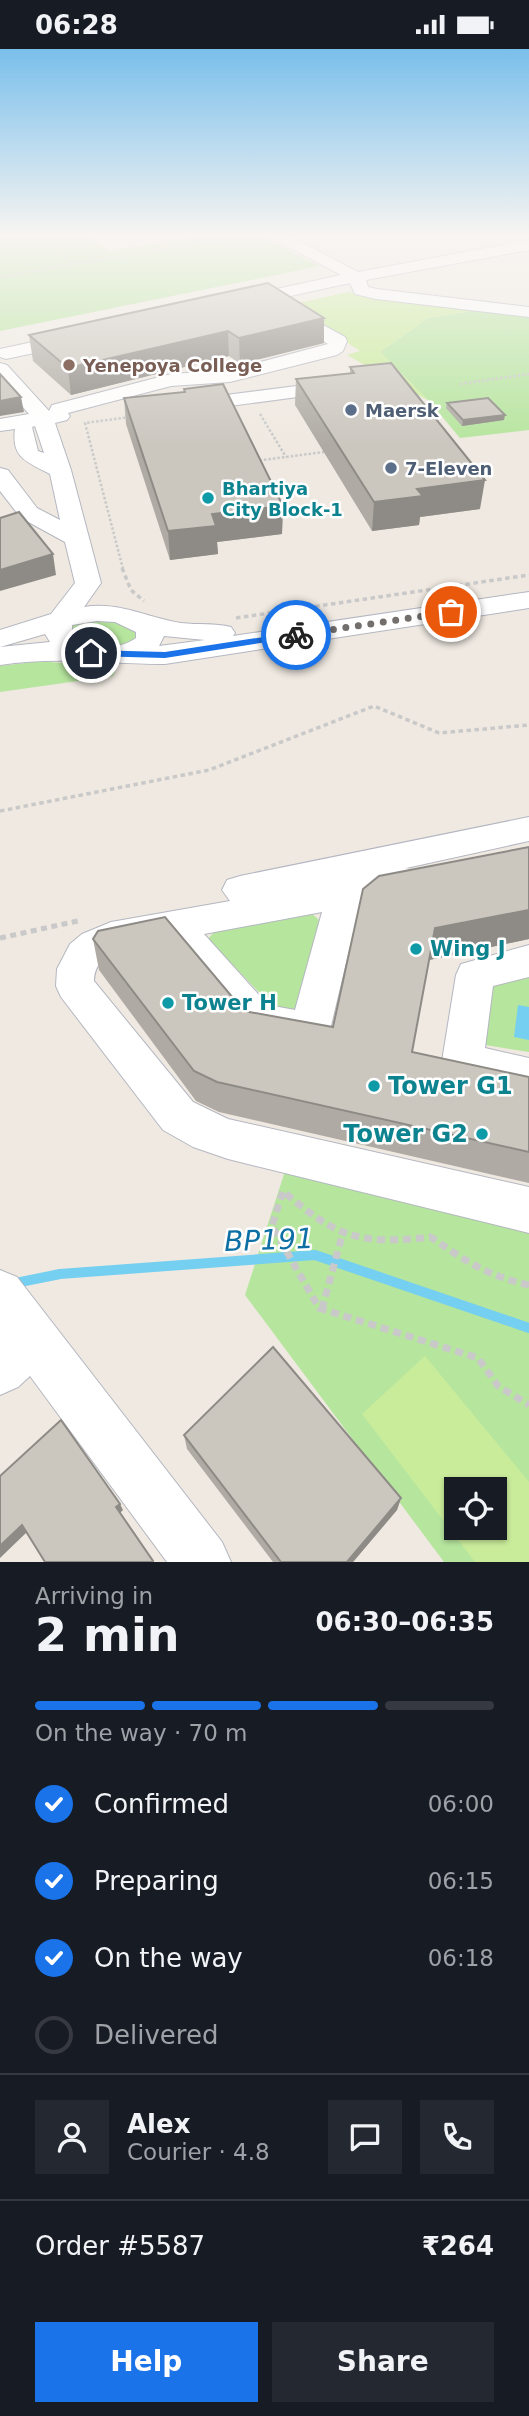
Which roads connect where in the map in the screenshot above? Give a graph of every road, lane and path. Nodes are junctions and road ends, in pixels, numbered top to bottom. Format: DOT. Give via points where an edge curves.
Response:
graph roads {
  1 [pos="246,305"];
  2 [pos="255,305"];
  3 [pos="276,305"];
  4 [pos="466,305"];
  5 [pos="529,312"];
  6 [pos="88,339"];
  7 [pos="4,359"];
  8 [pos="529,374"];
  9 [pos="294,384"];
  10 [pos="460,384"];
  11 [pos="328,388"];
  12 [pos="209,396"];
  13 [pos="234,399"];
  14 [pos="164,409"];
  15 [pos="63,417"];
  16 [pos="0,425"];
  17 [pos="24,431"];
  18 [pos="324,452"];
  19 [pos="248,462"];
  20 [pos="60,470"];
  21 [pos="0,475"];
  22 [pos="77,538"];
  23 [pos="529,575"];
  24 [pos="529,588"];
  25 [pos="529,600"];
  26 [pos="113,613"];
  27 [pos="146,613"];
  28 [pos="233,618"];
  29 [pos="61,620"];
  30 [pos="0,639"];
  31 [pos="77,652"];
  32 [pos="115,655"];
  33 [pos="0,656"];
  34 [pos="529,725"];
  35 [pos="0,811"];
  36 [pos="529,829"];
  37 [pos="529,859"];
  38 [pos="345,893"];
  39 [pos="204,898"];
  40 [pos="174,925"];
  41 [pos="529,961"];
  42 [pos="529,1077"];
  43 [pos="529,1210"];
  44 [pos="343,1232"];
  45 [pos="529,1285"];
  46 [pos="322,1309"];
  47 [pos="10,1326"];
  48 [pos="529,1405"];
  49 [pos="202,1562"];
  1 -- 2 [label="street" via="221,310"];
  3 -- 15 [label="street" via="338,341 337,347 230,376 171,380"];
  4 -- 5 [label="street"];
  6 -- 7 [label="street"];
  7 -- 15 [label="street"];
  8 -- 10 [label="path"];
  9 -- 13 [label="street" via="230,392"];
  11 -- 13 [label="street"];
  12 -- 15 [label="street" via="109,408 112,416"];
  13 -- 14 [label="street"];
  15 -- 16 [label="street"];
  15 -- 20 [label="street"];
  15 -- 26 [label="street"];
  15 -- 27 [label="path" via="131,590"];
  17 -- 20 [label="street" via="28,454"];
  18 -- 19 [label="path"];
  20 -- 22 [label="street"];
  21 -- 22 [label="street" via="29,513"];
  22 -- 29 [label="street" via="88,583"];
  23 -- 28 [label="path"];
  24 -- 27 [label="street" via="215,634"];
  25 -- 32 [label="street" via="165,655"];
  26 -- 27 [label="street"];
  26 -- 29 [label="street"];
  27 -- 32 [label="street" via="150,632 146,643 133,652"];
  29 -- 30 [label="street"];
  29 -- 31 [label="street" via="60,636"];
  31 -- 32 [label="street"];
  31 -- 33 [label="street"];
  34 -- 35 [label="path" via="439,733 374,706 209,770"];
  36 -- 39 [label="street"];
  37 -- 38 [label="street"];
  38 -- 40 [label="street"];
  38 -- 40 [label="street" via="310,1030 256,1020"];
  40 -- 43 [label="street" via="99,941 82,957 74,976 75,986 178,1116 228,1139"];
  41 -- 42 [label="street" via="475,975 463,1061"];
  44 -- 45 [label="path" via="384,1242 430,1237 475,1268"];
  44 -- 46 [label="path"];
  44 -- 46 [label="path" via="315,1219 283,1191 272,1226"];
  46 -- 48 [label="path" via="478,1358 498,1387"];
  47 -- 49 [label="street"];
}
